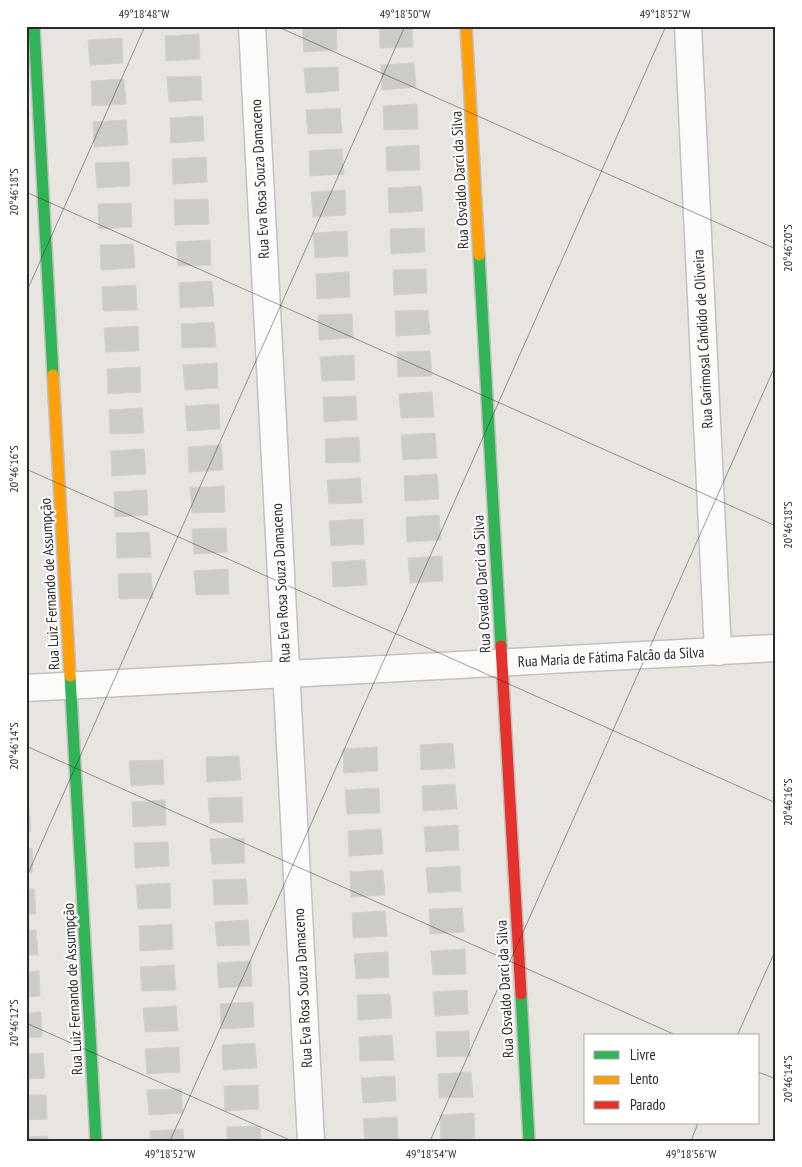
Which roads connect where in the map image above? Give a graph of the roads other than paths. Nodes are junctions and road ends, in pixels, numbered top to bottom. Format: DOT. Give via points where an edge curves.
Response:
graph roads {
  1 [pos="34,26"];
  2 [pos="252,26"];
  3 [pos="466,26"];
  4 [pos="688,26"];
  5 [pos="776,648"];
  6 [pos="718,652"];
  7 [pos="502,663"];
  8 [pos="286,674"];
  9 [pos="71,686"];
  10 [pos="26,688"];
  11 [pos="96,1141"];
  12 [pos="311,1141"];
  13 [pos="529,1141"];
  1 -- 9 [label="street, Rua Luiz Fernando de Assumpção"];
  2 -- 8 [label="street, Rua Eva Rosa Souza Damaceno"];
  3 -- 7 [label="street, Rua Osvaldo Darci da Silva"];
  4 -- 6 [label="street, Rua Garimosal Cândido de Oliveira"];
  5 -- 6 [label="street, Rua Maria de Fátima Falcão da Silva"];
  6 -- 7 [label="street, Rua Maria de Fátima Falcão da Silva"];
  7 -- 8 [label="street, Rua Maria de Fátima Falcão da Silva"];
  7 -- 13 [label="street, Rua Osvaldo Darci da Silva"];
  8 -- 9 [label="street, Rua Maria de Fátima Falcão da Silva"];
  8 -- 12 [label="street, Rua Eva Rosa Souza Damaceno"];
  9 -- 10 [label="street, Rua Maria de Fátima Falcão da Silva"];
  9 -- 11 [label="street, Rua Luiz Fernando de Assumpção"];
}
